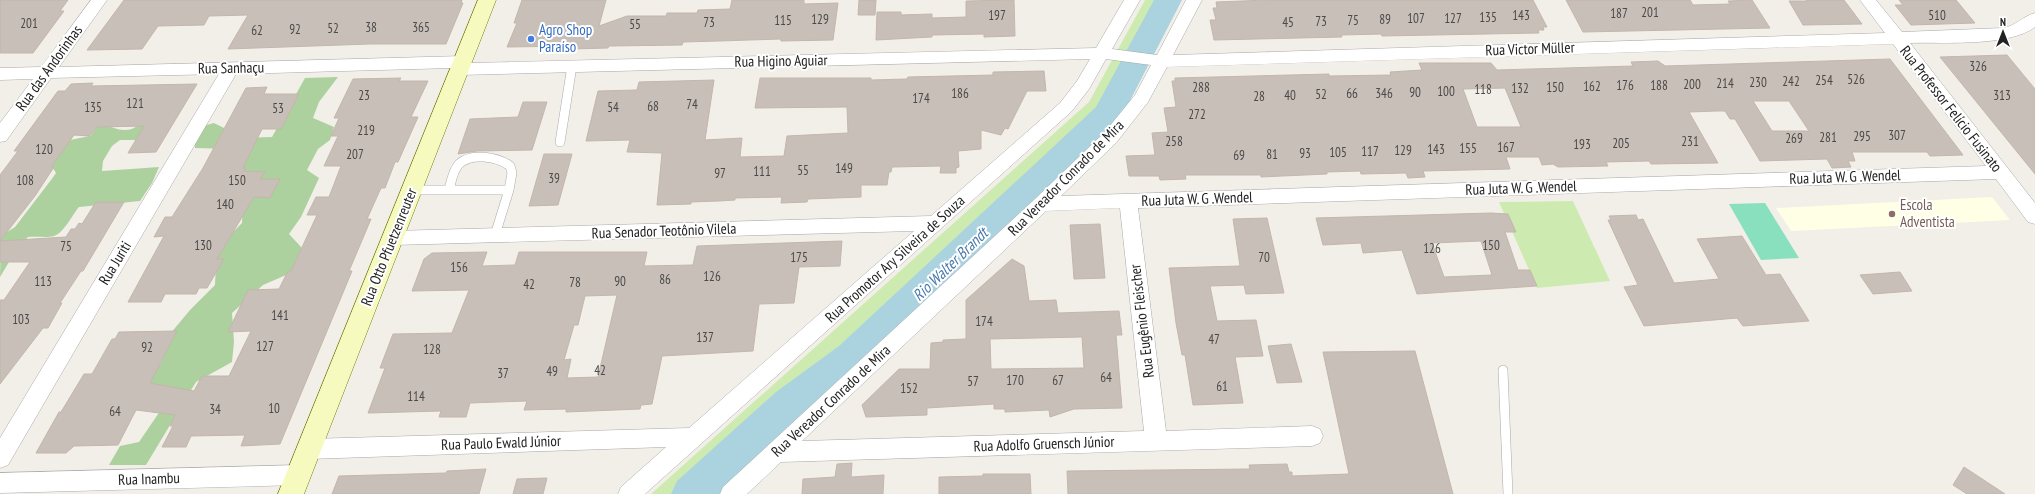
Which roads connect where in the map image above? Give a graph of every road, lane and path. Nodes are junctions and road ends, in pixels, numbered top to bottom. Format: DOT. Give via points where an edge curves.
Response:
graph roads {
  1 [pos="98,0"];
  2 [pos="487,0"];
  3 [pos="1132,0"];
  4 [pos="1194,0"];
  5 [pos="1868,0"];
  6 [pos="2035,18"];
  7 [pos="1897,38"];
  8 [pos="1102,53"];
  9 [pos="1163,61"];
  10 [pos="461,66"];
  11 [pos="572,66"];
  12 [pos="231,68"];
  13 [pos="46,73"];
  14 [pos="0,74"];
  15 [pos="0,136"];
  16 [pos="560,142"];
  17 [pos="2000,172"];
  18 [pos="412,190"];
  19 [pos="449,190"];
  20 [pos="509,190"];
  21 [pos="1128,201"];
  22 [pos="1042,204"];
  23 [pos="2035,217"];
  24 [pos="934,223"];
  25 [pos="495,235"];
  26 [pos="393,238"];
  27 [pos="1503,370"];
  28 [pos="1312,436"];
  29 [pos="693,437"];
  30 [pos="1156,441"];
  31 [pos="309,449"];
  32 [pos="776,452"];
  33 [pos="0,458"];
  34 [pos="0,483"];
  35 [pos="295,485"];
  36 [pos="629,494"];
  37 [pos="731,494"];
  38 [pos="1508,494"];
  1 -- 13 [label="street, Rua das Andorinhas"];
  2 -- 10 [label="main road, Rua Otto Pfuetzenreuter"];
  3 -- 8 [label="street, Rua Promotor Ary Silveira de Souza"];
  4 -- 9 [label="street, Rua Vereador Conrado de Mira"];
  5 -- 7 [label="street, Rua Professor Felício Fusinato"];
  6 -- 7 [label="street, Rua Victor Müller" via="2027,27 2004,34"];
  7 -- 9 [label="street, Rua Victor Müller"];
  7 -- 17 [label="street, Rua Professor Felício Fusinato"];
  8 -- 9 [label="street, Rua Victor Müller"];
  8 -- 11 [label="street, Rua Higino Aguiar"];
  8 -- 24 [label="street, Rua Promotor Ary Silveira de Souza" via="1076,97"];
  9 -- 22 [label="street, Rua Vereador Conrado de Mira" via="1142,98 1123,123"];
  10 -- 11 [label="street, Rua Higino Aguiar"];
  10 -- 12 [label="street, Rua Sanhaçu"];
  10 -- 18 [label="main road, Rua Otto Pfuetzenreuter"];
  11 -- 16 [label="lane"];
  12 -- 13 [label="street, Rua Sanhaçu"];
  12 -- 33 [label="street, Rua Juriti"];
  13 -- 14 [label="street, Rua Sanhaçu"];
  13 -- 15 [label="street, Rua das Andorinhas"];
  17 -- 21 [label="street, Rua Juta W. G .Wendel"];
  17 -- 23 [label="street, Rua Professor Felício Fusinato"];
  18 -- 19 [label="lane"];
  18 -- 26 [label="main road, Rua Otto Pfuetzenreuter"];
  19 -- 20 [label="lane"];
  19 -- 20 [label="lane" via="458,164 473,158 490,158 506,162 510,166 512,171"];
  20 -- 25 [label="lane"];
  21 -- 22 [label="street, Rua Juta W. G .Wendel"];
  21 -- 30 [label="street, Rua Eugênio Fleischer"];
  22 -- 32 [label="street, Rua Vereador Conrado de Mira"];
  24 -- 25 [label="street, Rua Senador Teotônio Vilela"];
  24 -- 29 [label="street, Rua Promotor Ary Silveira de Souza"];
  25 -- 26 [label="street, Rua Senador Teotônio Vilela"];
  26 -- 31 [label="main road, Rua Otto Pfuetzenreuter"];
  27 -- 38 [label="lane"];
  28 -- 30 [label="street, Rua Adolfo Gruensch Júnior"];
  29 -- 31 [label="street, Rua Paulo Ewald Júnior"];
  29 -- 36 [label="street, Rua Promotor Ary Silveira de Souza"];
  30 -- 32 [label="street, Rua Adolfo Gruensch Júnior"];
  31 -- 35 [label="main road, Rua Otto Pfuetzenreuter"];
  32 -- 37 [label="street, Rua Vereador Conrado de Mira"];
  34 -- 35 [label="street, Rua Inambu"];
}
